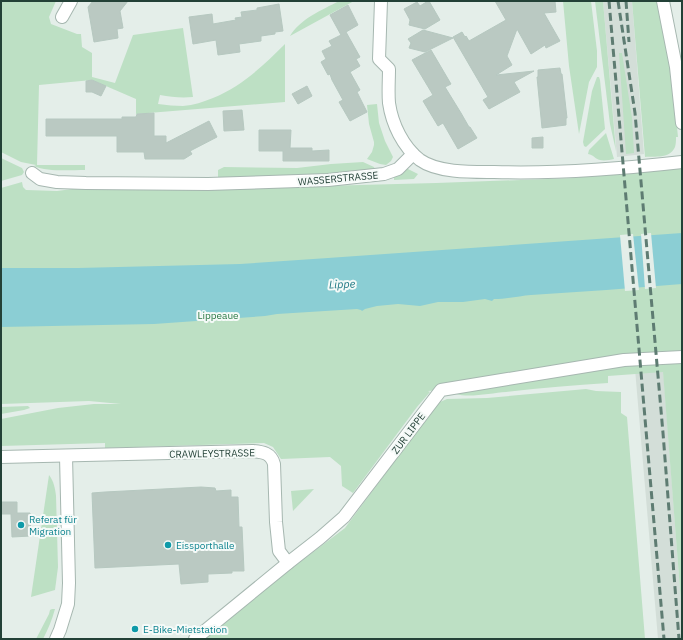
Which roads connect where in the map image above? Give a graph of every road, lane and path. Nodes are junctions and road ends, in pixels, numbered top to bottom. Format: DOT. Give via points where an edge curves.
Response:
graph roads {
  1 [pos="71,1"];
  2 [pos="381,1"];
  3 [pos="663,1"];
  4 [pos="62,17"];
  5 [pos="679,66"];
  6 [pos="682,123"];
  7 [pos="413,154"];
  8 [pos="682,162"];
  9 [pos="32,173"];
  10 [pos="682,357"];
  11 [pos="66,456"];
  12 [pos="1,457"];
  13 [pos="288,563"];
  14 [pos="56,639"];
  15 [pos="194,639"];
  1 -- 4 [label="street"];
  2 -- 7 [label="street" via="379,59 389,69 389,102 398,131"];
  3 -- 5 [label="street"];
  5 -- 6 [label="street"];
  7 -- 8 [label="street" via="429,165 440,168 483,172 575,171"];
  7 -- 9 [label="street, WASSERSTRASSE" via="398,169 384,174 328,180 208,184 86,183 40,179"];
  10 -- 13 [label="street, ZUR LIPPE" via="624,360 441,390 344,517"];
  11 -- 12 [label="street, CRAWLEYSTRASSE"];
  11 -- 13 [label="street, CRAWLEYSTRASSE" via="254,451 269,455 274,464 279,551"];
  11 -- 14 [label="street" via="68,604"];
  13 -- 15 [label="street, ZUR LIPPE"];
}
